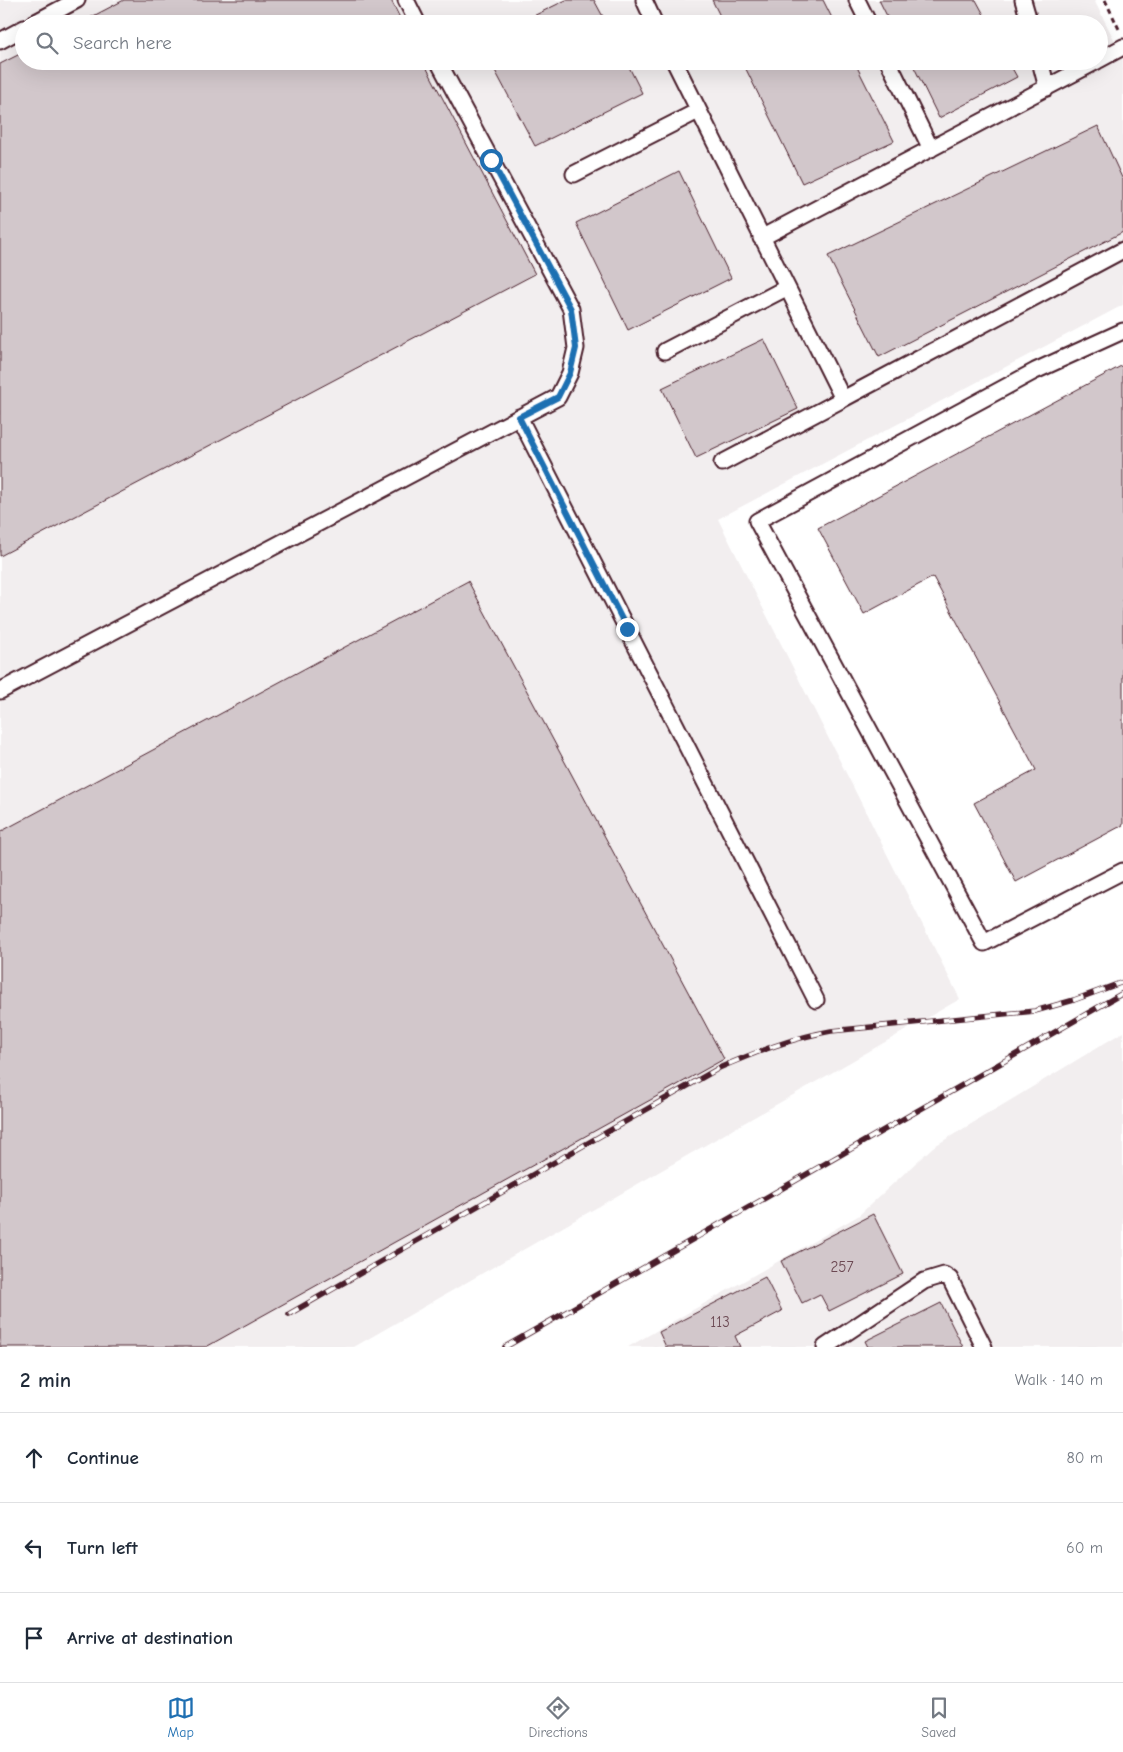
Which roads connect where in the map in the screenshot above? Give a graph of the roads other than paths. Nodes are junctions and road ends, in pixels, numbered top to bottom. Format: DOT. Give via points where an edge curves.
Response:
graph roads {
  1 [pos="77,0"];
  2 [pos="406,0"];
  3 [pos="644,0"];
  4 [pos="857,0"];
  5 [pos="1023,0"];
  6 [pos="49,15"];
  7 [pos="414,15"];
  8 [pos="651,15"];
  9 [pos="864,15"];
  10 [pos="1027,15"];
  11 [pos="15,33"];
  12 [pos="0,41"];
  13 [pos="1123,47"];
  14 [pos="1108,55"];
  15 [pos="443,70"];
  16 [pos="678,70"];
  17 [pos="892,70"];
  18 [pos="1042,70"];
  19 [pos="1081,70"];
  20 [pos="1047,88"];
  21 [pos="698,111"];
  22 [pos="931,149"];
  23 [pos="574,174"];
  24 [pos="761,238"];
  25 [pos="1123,250"];
  26 [pos="786,288"];
  27 [pos="1123,331"];
  28 [pos="665,351"];
  29 [pos="843,399"];
  30 [pos="519,417"];
  31 [pos="722,463"];
  32 [pos="0,691"];
  33 [pos="1123,871"];
  34 [pos="816,1000"];
  35 [pos="825,1347"];
  36 [pos="984,1347"];
  1 -- 6 [label="lane"];
  2 -- 7 [label="lane"];
  3 -- 8 [label="lane"];
  4 -- 9 [label="lane"];
  5 -- 10 [label="lane"];
  11 -- 12 [label="lane"];
  13 -- 14 [label="lane"];
  15 -- 30 [label="lane" via="571,309 576,348 570,373 558,397"];
  16 -- 21 [label="lane"];
  17 -- 22 [label="lane"];
  18 -- 20 [label="lane"];
  19 -- 20 [label="lane"];
  20 -- 22 [label="lane"];
  21 -- 23 [label="lane"];
  21 -- 24 [label="lane"];
  22 -- 24 [label="lane"];
  24 -- 26 [label="lane"];
  25 -- 29 [label="lane"];
  26 -- 28 [label="lane"];
  26 -- 29 [label="lane"];
  27 -- 33 [label="lane" via="1035,370 757,521 984,943"];
  29 -- 31 [label="lane"];
  30 -- 32 [label="lane"];
  30 -- 34 [label="lane"];
  35 -- 36 [label="lane" via="924,1280 944,1276 950,1280"];
}
